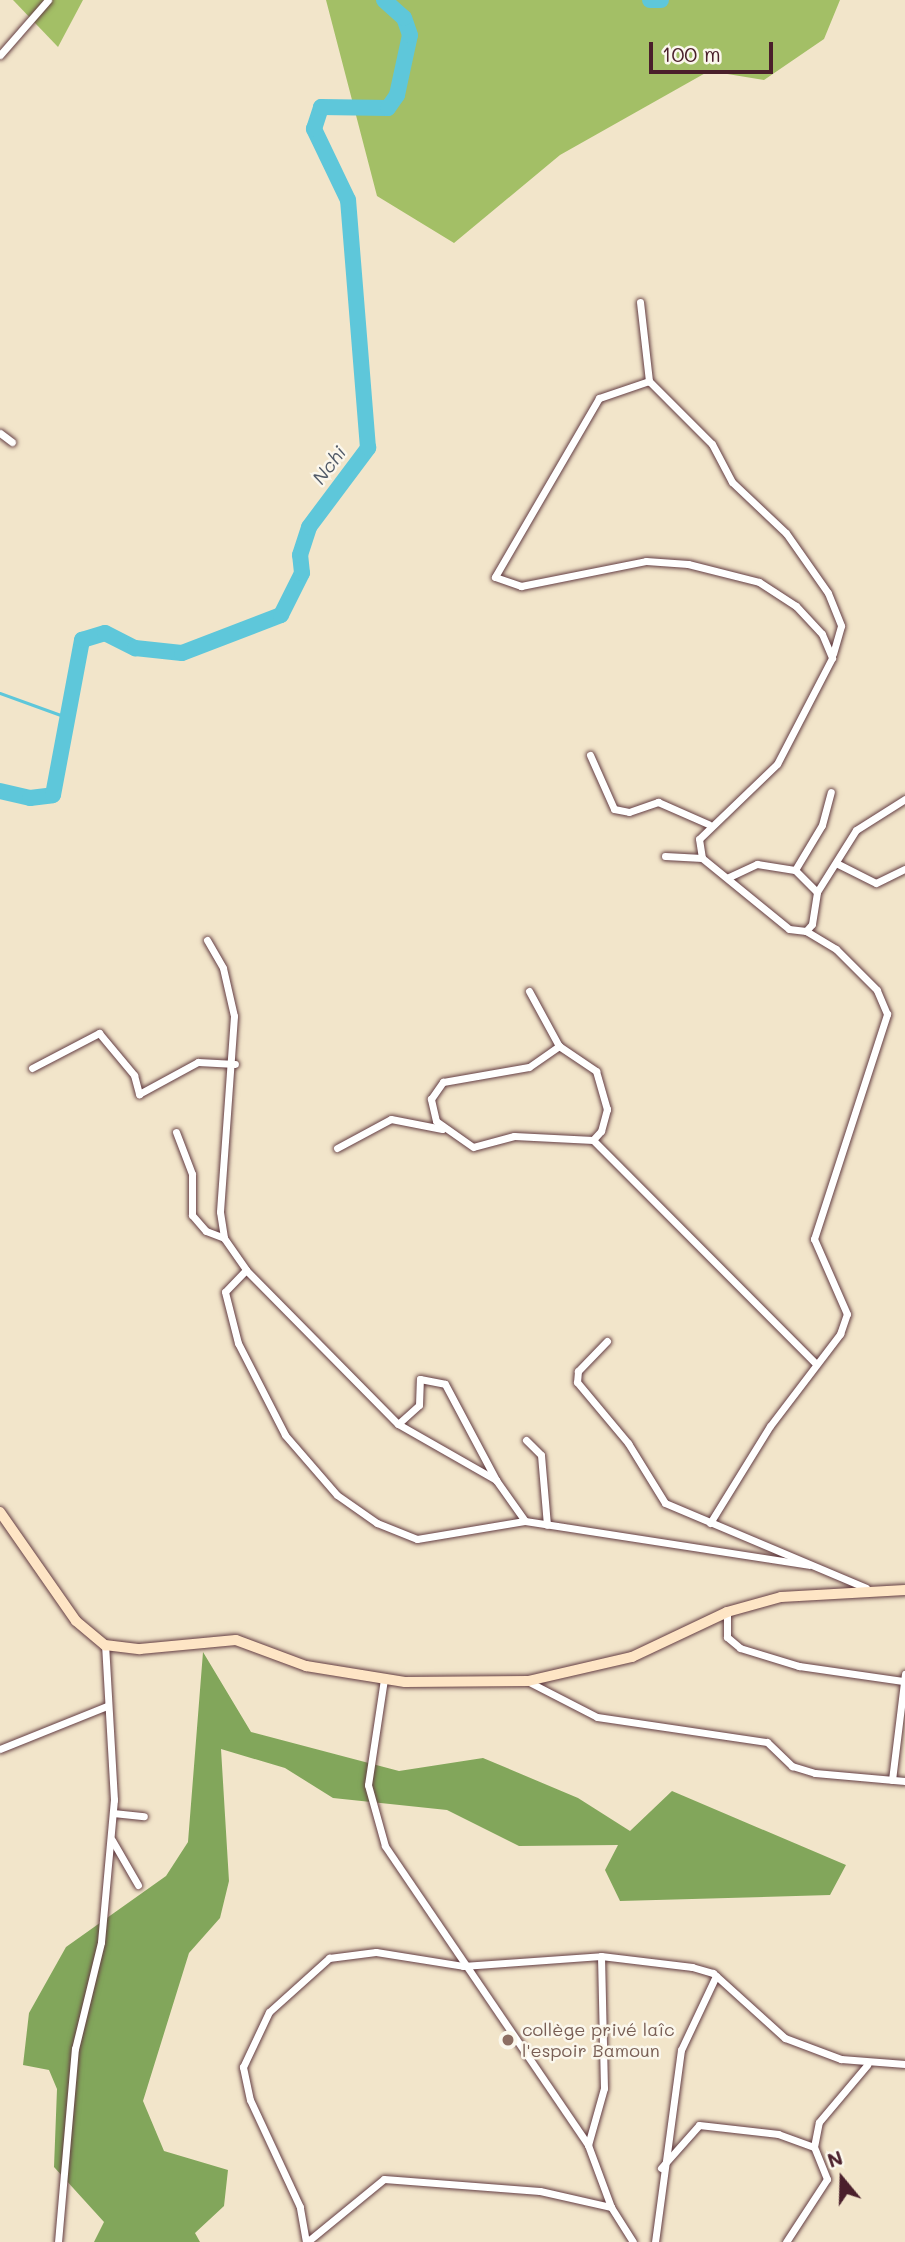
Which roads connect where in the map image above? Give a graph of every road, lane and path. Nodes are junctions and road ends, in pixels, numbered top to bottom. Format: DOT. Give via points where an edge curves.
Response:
graph roads {
  1 [pos="48,0"];
  2 [pos="0,55"];
  3 [pos="640,302"];
  4 [pos="649,381"];
  5 [pos="0,433"];
  6 [pos="12,442"];
  7 [pos="833,654"];
  8 [pos="590,755"];
  9 [pos="831,792"];
  10 [pos="905,799"];
  11 [pos="708,824"];
  12 [pos="664,856"];
  13 [pos="702,858"];
  14 [pos="838,864"];
  15 [pos="905,869"];
  16 [pos="795,870"];
  17 [pos="729,877"];
  18 [pos="817,892"];
  19 [pos="806,931"];
  20 [pos="207,940"];
  21 [pos="528,991"];
  22 [pos="559,1046"];
  23 [pos="235,1064"];
  24 [pos="32,1068"];
  25 [pos="442,1129"];
  26 [pos="176,1132"];
  27 [pos="593,1140"];
  28 [pos="337,1148"];
  29 [pos="224,1238"];
  30 [pos="246,1270"];
  31 [pos="607,1341"];
  32 [pos="814,1362"];
  33 [pos="398,1424"];
  34 [pos="526,1440"];
  35 [pos="496,1480"];
  36 [pos="0,1512"];
  37 [pos="526,1521"];
  38 [pos="710,1523"];
  39 [pos="547,1525"];
  40 [pos="809,1565"];
  41 [pos="866,1588"];
  42 [pos="905,1590"];
  43 [pos="727,1612"];
  44 [pos="105,1645"];
  45 [pos="904,1677"];
  46 [pos="384,1679"];
  47 [pos="528,1681"];
  48 [pos="107,1706"];
  49 [pos="0,1749"];
  50 [pos="892,1780"];
  51 [pos="905,1781"];
  52 [pos="113,1813"];
  53 [pos="144,1816"];
  54 [pos="110,1836"];
  55 [pos="138,1885"];
  56 [pos="601,1956"];
  57 [pos="463,1966"];
  58 [pos="716,1976"];
  59 [pos="867,2064"];
  60 [pos="905,2064"];
  61 [pos="588,2145"];
  62 [pos="814,2147"];
  63 [pos="661,2168"];
  64 [pos="611,2207"];
  65 [pos="58,2242"];
  66 [pos="306,2242"];
  67 [pos="633,2242"];
  68 [pos="655,2242"];
  69 [pos="786,2242"];
  1 -- 2 [label="street"];
  3 -- 4 [label="street"];
  4 -- 7 [label="street" via="712,444 732,482 786,533 828,593 841,626"];
  4 -- 7 [label="street" via="599,398 495,577 505,585 541,585 646,561 725,571 788,600"];
  5 -- 6 [label="street"];
  7 -- 11 [label="street" via="769,776"];
  8 -- 11 [label="street" via="614,809 629,812 658,802"];
  9 -- 16 [label="street" via="822,825"];
  10 -- 14 [label="street" via="856,830"];
  11 -- 13 [label="street" via="699,839"];
  12 -- 13 [label="street"];
  13 -- 17 [label="street"];
  14 -- 15 [label="street" via="876,883"];
  14 -- 18 [label="street"];
  16 -- 17 [label="street" via="757,864"];
  16 -- 18 [label="street"];
  17 -- 19 [label="street" via="789,929"];
  18 -- 19 [label="street"];
  19 -- 32 [label="street" via="836,949 877,990 887,1014 814,1239 847,1314 840,1334"];
  20 -- 23 [label="street" via="232,995"];
  21 -- 22 [label="street"];
  22 -- 25 [label="street" via="529,1067 443,1082 431,1098"];
  22 -- 27 [label="street" via="596,1071 605,1094 606,1118"];
  23 -- 24 [label="street" via="198,1062 139,1094 134,1075 99,1033"];
  23 -- 29 [label="street" via="220,1201"];
  25 -- 27 [label="street" via="473,1147 514,1136"];
  25 -- 28 [label="street" via="391,1119"];
  26 -- 29 [label="street" via="192,1174 192,1215"];
  27 -- 32 [label="street"];
  29 -- 30 [label="street"];
  30 -- 33 [label="street"];
  30 -- 37 [label="street" via="225,1292 238,1343 285,1435 337,1495 377,1523 416,1539"];
  31 -- 38 [label="street" via="578,1371 577,1382 628,1443 660,1498"];
  32 -- 38 [label="street"];
  33 -- 35 [label="street"];
  33 -- 35 [label="street" via="419,1405 420,1379 445,1384"];
  34 -- 39 [label="street" via="541,1455"];
  35 -- 37 [label="street"];
  36 -- 44 [label="main road" via="76,1620"];
  37 -- 39 [label="street"];
  38 -- 40 [label="street"];
  39 -- 40 [label="street"];
  40 -- 41 [label="street"];
  41 -- 42 [label="main road"];
  41 -- 43 [label="main road" via="781,1597"];
  43 -- 45 [label="street" via="727,1637 740,1648 799,1666"];
  43 -- 47 [label="main road" via="632,1657"];
  44 -- 46 [label="main road" via="139,1649 236,1640 306,1666"];
  44 -- 48 [label="street"];
  45 -- 50 [label="street"];
  46 -- 47 [label="main road"];
  46 -- 57 [label="street" via="368,1771 370,1801 385,1846"];
  47 -- 50 [label="street" via="597,1717 755,1740 800,1769"];
  48 -- 49 [label="street"];
  48 -- 52 [label="street"];
  50 -- 51 [label="street"];
  52 -- 53 [label="street"];
  52 -- 54 [label="street"];
  54 -- 55 [label="street"];
  54 -- 65 [label="street" via="102,1942 75,2049"];
  56 -- 57 [label="street"];
  56 -- 58 [label="street" via="692,1967"];
  56 -- 61 [label="street" via="604,2088"];
  57 -- 61 [label="street"];
  57 -- 66 [label="street" via="376,1952 329,1958 283,1997 256,2033 244,2083 296,2197"];
  58 -- 59 [label="street" via="785,2038"];
  58 -- 63 [label="street" via="681,2050"];
  59 -- 60 [label="street"];
  59 -- 62 [label="street" via="825,2108"];
  61 -- 64 [label="street"];
  62 -- 63 [label="street" via="765,2132 699,2125"];
  62 -- 69 [label="street" via="827,2179"];
  63 -- 68 [label="street"];
  64 -- 66 [label="street" via="540,2191 384,2179"];
  64 -- 67 [label="street"];
}
